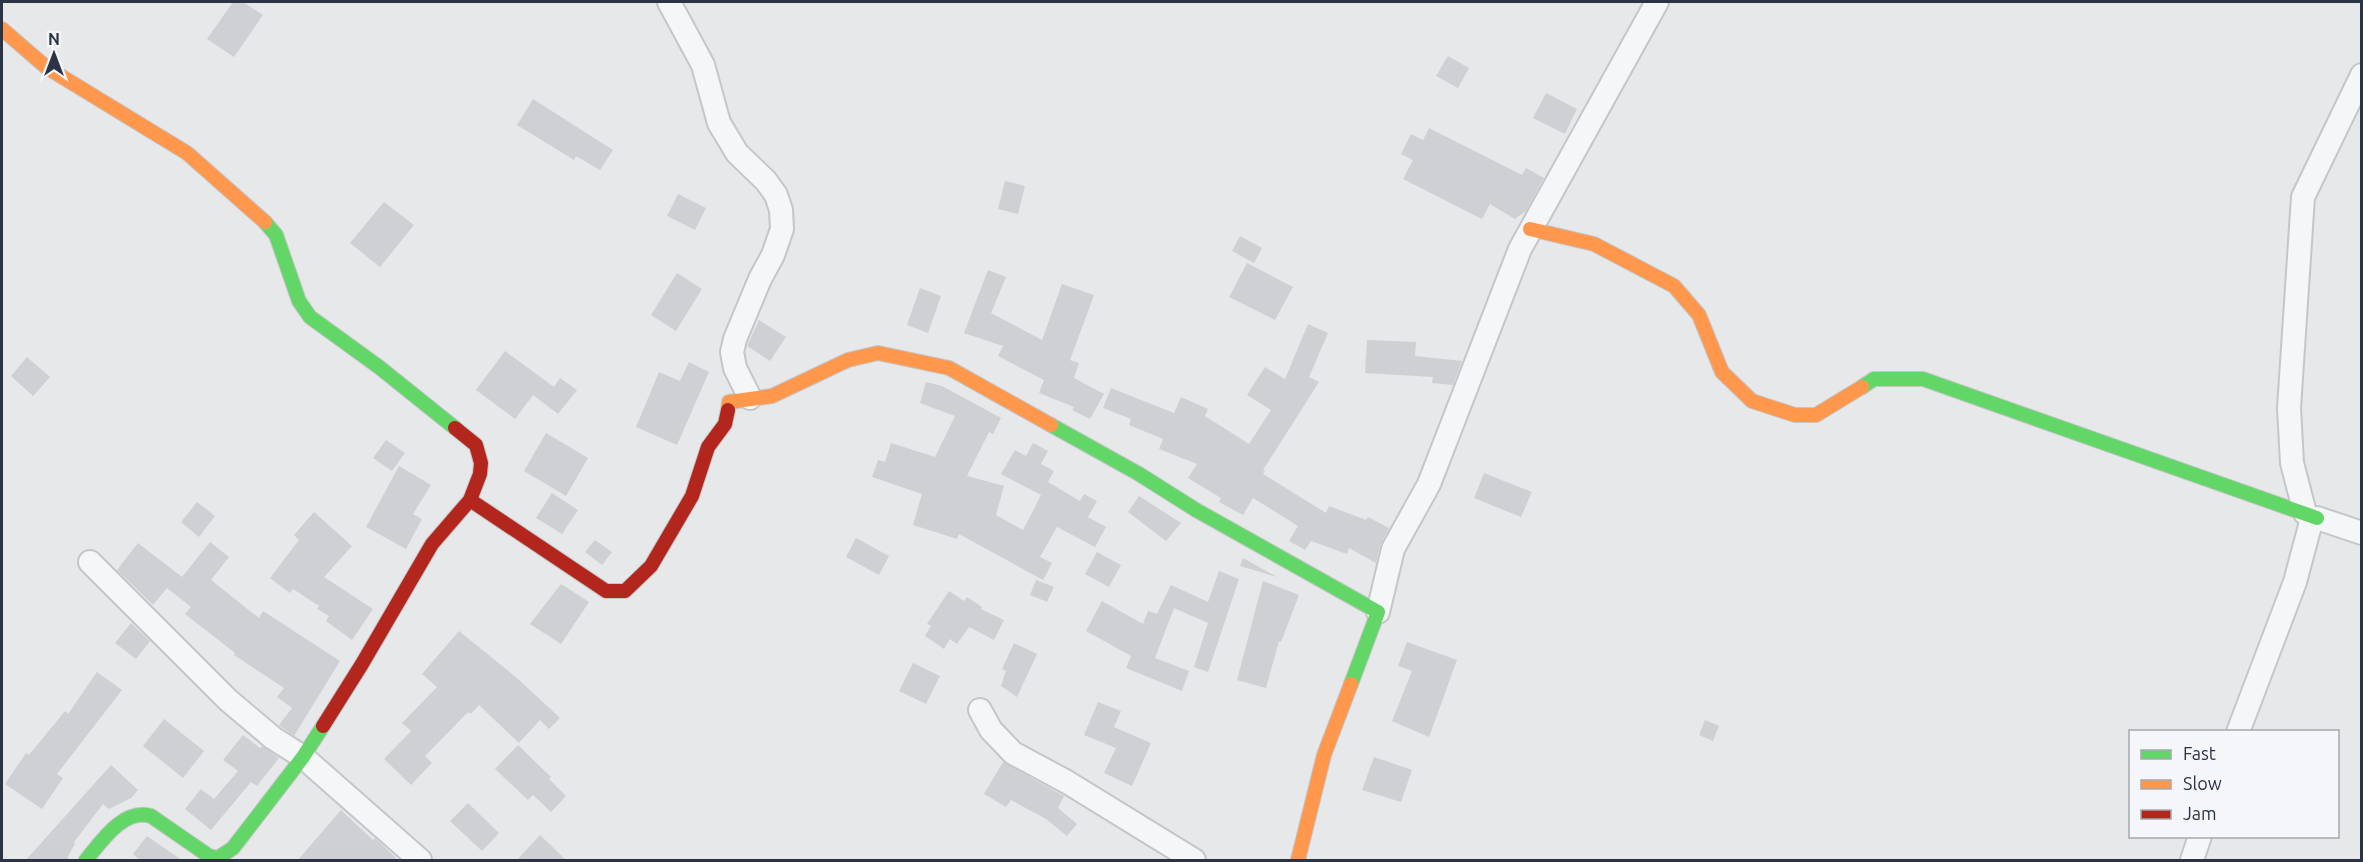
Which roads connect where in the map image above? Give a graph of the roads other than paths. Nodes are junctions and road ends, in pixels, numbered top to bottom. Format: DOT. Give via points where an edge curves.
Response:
graph roads {
  1 [pos="669,2"];
  2 [pos="1657,2"];
  3 [pos="2,29"];
  4 [pos="2361,75"];
  5 [pos="1530,229"];
  6 [pos="750,398"];
  7 [pos="470,500"];
  8 [pos="2311,516"];
  9 [pos="2361,533"];
  10 [pos="90,562"];
  11 [pos="1378,612"];
  12 [pos="980,710"];
  13 [pos="2239,730"];
  14 [pos="303,757"];
  15 [pos="2200,838"];
  16 [pos="86,861"];
  17 [pos="420,861"];
  18 [pos="1194,861"];
  19 [pos="1298,861"];
  20 [pos="2192,861"];
  1 -- 6 [label="street" via="703,65 718,123 737,153 776,195 781,210 782,229 732,352 735,368"];
  2 -- 5 [label="street"];
  3 -- 7 [label="street" via="46,67 187,153 265,222 276,235 299,302 310,317 476,445 480,474"];
  4 -- 8 [label="street" via="2303,197 2289,408 2292,463"];
  5 -- 8 [label="street" via="1594,244 1674,286 1699,315 1722,372 1752,401 1795,415 1816,415 1874,379 1923,379"];
  5 -- 11 [label="street" via="1429,484 1393,549"];
  6 -- 7 [label="street" via="729,402 725,424 708,447 692,496 651,566 625,591 606,591"];
  6 -- 11 [label="street" via="772,396 848,360 878,353 949,368"];
  7 -- 14 [label="street" via="432,544"];
  8 -- 9 [label="street"];
  8 -- 13 [label="street" via="2295,582"];
  10 -- 14 [label="street" via="228,700 273,738"];
  11 -- 19 [label="street" via="1324,755"];
  12 -- 18 [label="street" via="987,725 1013,753"];
  14 -- 16 [label="street" via="233,848 218,858 204,854 144,814 127,819 109,832"];
  14 -- 17 [label="street"];
  15 -- 20 [label="street"];
}
